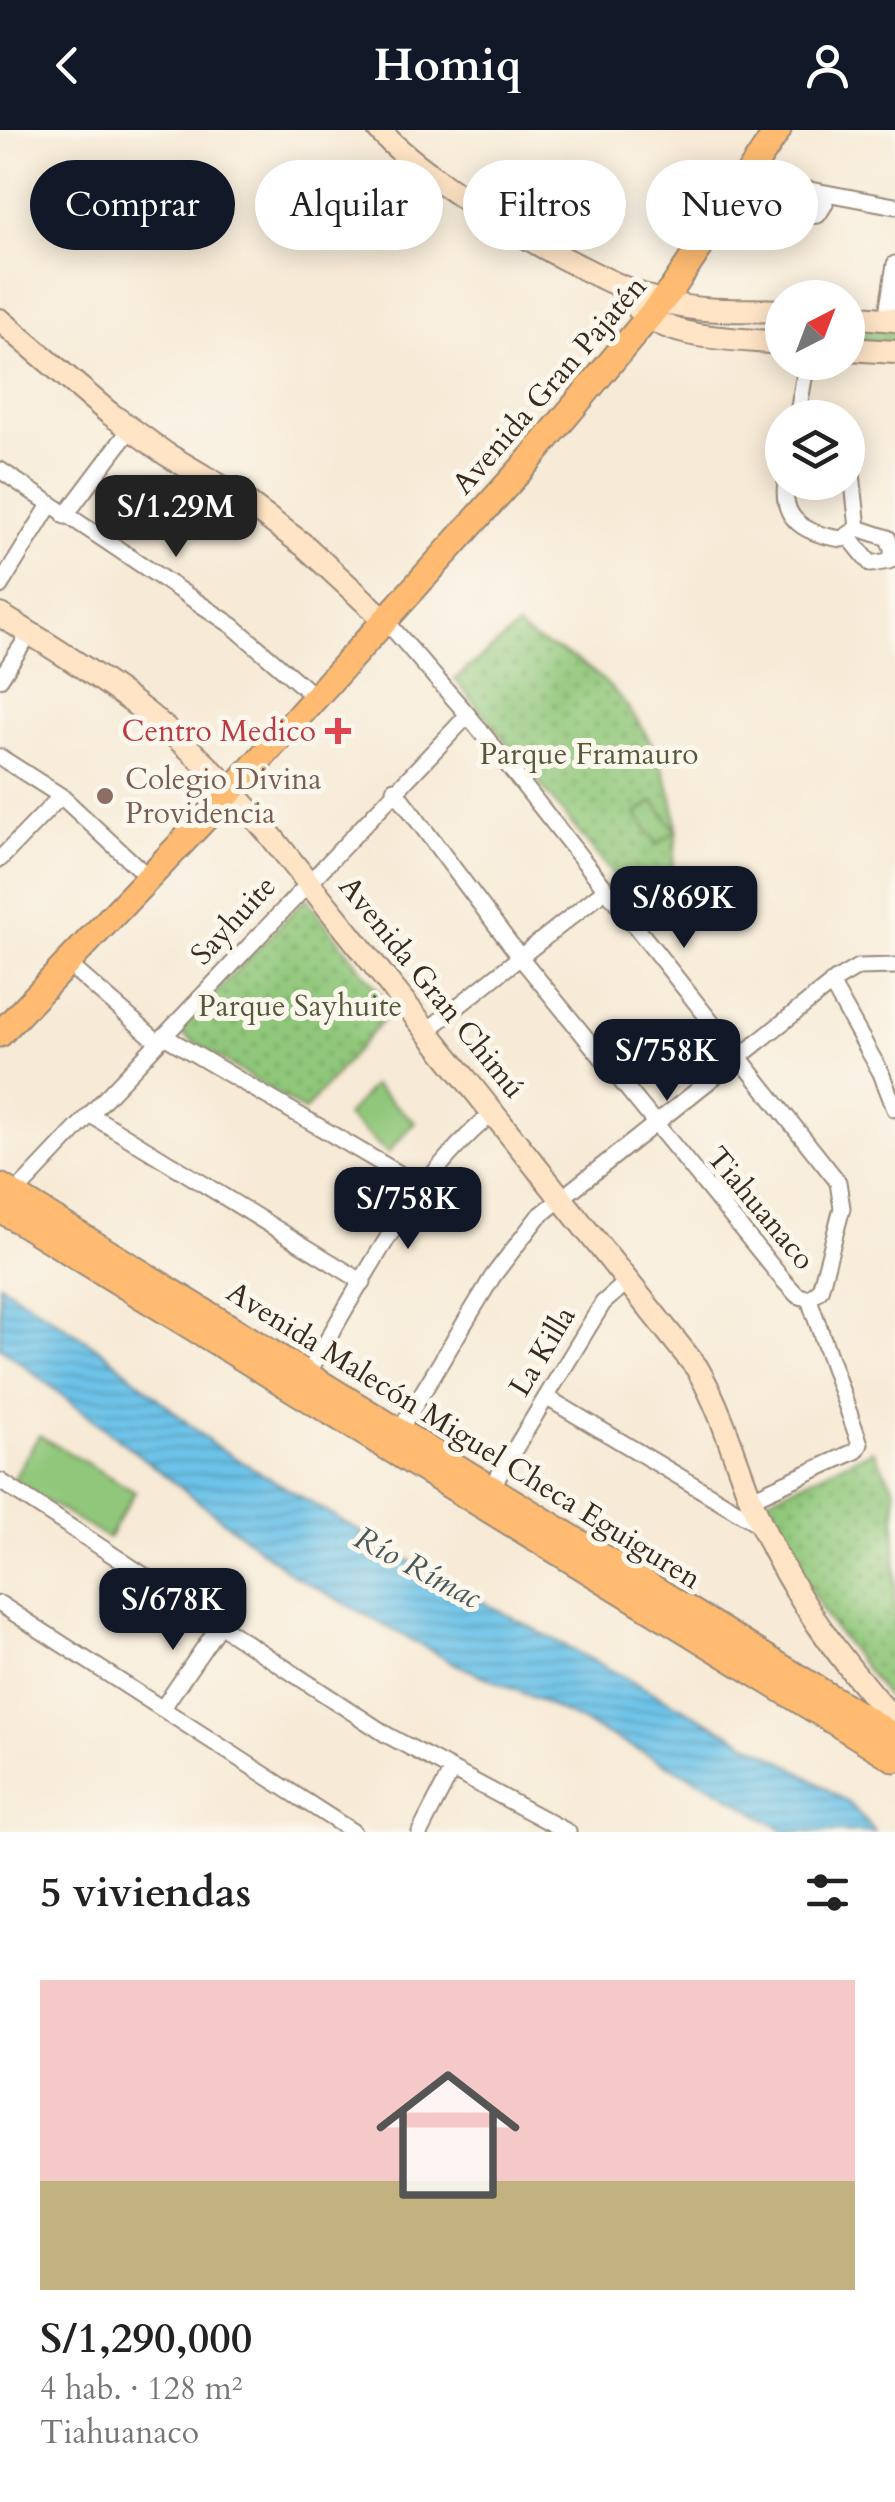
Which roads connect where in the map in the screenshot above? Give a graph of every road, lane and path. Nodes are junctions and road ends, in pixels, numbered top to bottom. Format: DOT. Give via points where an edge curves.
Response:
graph roads {
  1 [pos="378,130"];
  2 [pos="778,130"];
  3 [pos="822,196"];
  4 [pos="895,206"];
  5 [pos="895,264"];
  6 [pos="661,307"];
  7 [pos="765,310"];
  8 [pos="865,318"];
  9 [pos="0,320"];
  10 [pos="891,320"];
  11 [pos="765,338"];
  12 [pos="865,350"];
  13 [pos="895,352"];
  14 [pos="131,428"];
  15 [pos="1,470"];
  16 [pos="784,500"];
  17 [pos="858,500"];
  18 [pos="50,506"];
  19 [pos="65,516"];
  20 [pos="0,586"];
  21 [pos="0,615"];
  22 [pos="387,622"];
  23 [pos="30,633"];
  24 [pos="0,680"];
  25 [pos="316,698"];
  26 [pos="468,715"];
  27 [pos="0,757"];
  28 [pos="233,789"];
  29 [pos="394,789"];
  30 [pos="61,796"];
  31 [pos="0,859"];
  32 [pos="148,878"];
  33 [pos="307,880"];
  34 [pos="606,889"];
  35 [pos="520,957"];
  36 [pos="67,963"];
  37 [pos="895,966"];
  38 [pos="832,984"];
  39 [pos="428,1030"];
  40 [pos="0,1034"];
  41 [pos="161,1039"];
  42 [pos="738,1056"];
  43 [pos="895,1109"];
  44 [pos="494,1112"];
  45 [pos="91,1115"];
  46 [pos="653,1123"];
  47 [pos="422,1187"];
  48 [pos="5,1196"];
  49 [pos="561,1196"];
  50 [pos="628,1281"];
  51 [pos="363,1282"];
  52 [pos="809,1298"];
  53 [pos="306,1376"];
  54 [pos="546,1398"];
  55 [pos="398,1433"];
  56 [pos="0,1481"];
  57 [pos="484,1499"];
  58 [pos="750,1499"];
  59 [pos="762,1526"];
  60 [pos="0,1604"];
  61 [pos="221,1624"];
  62 [pos="162,1708"];
  63 [pos="893,1719"];
  64 [pos="895,1759"];
  65 [pos="452,1770"];
  66 [pos="354,1832"];
  67 [pos="420,1832"];
  68 [pos="568,1832"];
  1 -- 6 [label="street" via="463,198"];
  2 -- 6 [label="main road, Avenida Gran Pajatén"];
  3 -- 4 [label="street"];
  5 -- 10 [label="street"];
  6 -- 7 [label="street"];
  6 -- 11 [label="street"];
  6 -- 22 [label="main road, Avenida Gran Pajatén" via="395,605"];
  8 -- 10 [label="street"];
  9 -- 14 [label="street"];
  12 -- 13 [label="street"];
  14 -- 19 [label="street"];
  14 -- 22 [label="street" via="275,522"];
  15 -- 18 [label="street"];
  16 -- 17 [label="street" via="796,523 829,537 854,533 861,521"];
  18 -- 19 [label="street"];
  18 -- 20 [label="street"];
  19 -- 25 [label="street" via="233,626"];
  21 -- 23 [label="street, Avenida Gran Chimú"];
  22 -- 25 [label="main road, Avenida Gran Pajatén"];
  22 -- 26 [label="street"];
  23 -- 24 [label="street"];
  23 -- 28 [label="street, Avenida Gran Chimú" via="150,711"];
  25 -- 28 [label="main road, Avenida Gran Pajatén"];
  26 -- 29 [label="street, Sayhuite"];
  26 -- 34 [label="street"];
  27 -- 30 [label="street"];
  28 -- 32 [label="main road, Avenida Gran Pajatén"];
  28 -- 33 [label="street, Avenida Gran Chimú"];
  29 -- 33 [label="street, Sayhuite"];
  29 -- 35 [label="street, Tiahuanaco"];
  30 -- 31 [label="street"];
  30 -- 32 [label="street"];
  32 -- 36 [label="main road, Avenida Gran Pajatén"];
  33 -- 39 [label="street, Avenida Gran Chimú"];
  33 -- 41 [label="street, Sayhuite"];
  34 -- 35 [label="street"];
  34 -- 42 [label="street"];
  35 -- 39 [label="street"];
  35 -- 46 [label="street, Tiahuanaco"];
  36 -- 40 [label="main road, Avenida Gran Pajatén"];
  36 -- 41 [label="street"];
  37 -- 38 [label="street" via="858,966"];
  38 -- 42 [label="street"];
  38 -- 43 [label="street"];
  39 -- 44 [label="street, Avenida Gran Chimú"];
  41 -- 45 [label="street, Sayhuite"];
  41 -- 47 [label="street"];
  42 -- 46 [label="street"];
  42 -- 52 [label="street" via="843,1195 820,1290"];
  44 -- 47 [label="street"];
  44 -- 49 [label="street, Avenida Gran Chimú"];
  45 -- 48 [label="street, Sayhuite"];
  45 -- 51 [label="street"];
  46 -- 49 [label="street"];
  46 -- 52 [label="street, Tiahuanaco" via="783,1280"];
  47 -- 51 [label="street"];
  48 -- 53 [label="main road, Avenida Malecón Miguel Checa Eguiguren"];
  48 -- 57 [label="main road, Avenida Malecón Miguel Checa Eguiguren"];
  49 -- 50 [label="street, Avenida Gran Chimú"];
  49 -- 55 [label="street" via="508,1253"];
  50 -- 54 [label="street, La Killa" via="603,1303"];
  50 -- 58 [label="street, Avenida Gran Chimú" via="712,1395"];
  51 -- 53 [label="street"];
  52 -- 58 [label="street, Tiahuanaco" via="860,1444"];
  53 -- 55 [label="main road, Avenida Malecón Miguel Checa Eguiguren"];
  54 -- 57 [label="street, La Killa"];
  54 -- 59 [label="street"];
  55 -- 57 [label="main road, Avenida Malecón Miguel Checa Eguiguren"];
  56 -- 61 [label="street"];
  57 -- 63 [label="main road, Avenida Malecón Miguel Checa Eguiguren"];
  57 -- 64 [label="main road, Avenida Malecón Miguel Checa Eguiguren"];
  58 -- 59 [label="street, Avenida Gran Chimú"];
  59 -- 63 [label="street, Avenida Gran Chimú" via="813,1618"];
  60 -- 62 [label="street"];
  61 -- 62 [label="street"];
  61 -- 65 [label="street" via="387,1735"];
  62 -- 66 [label="street"];
  65 -- 67 [label="street"];
  65 -- 68 [label="street"];
}
